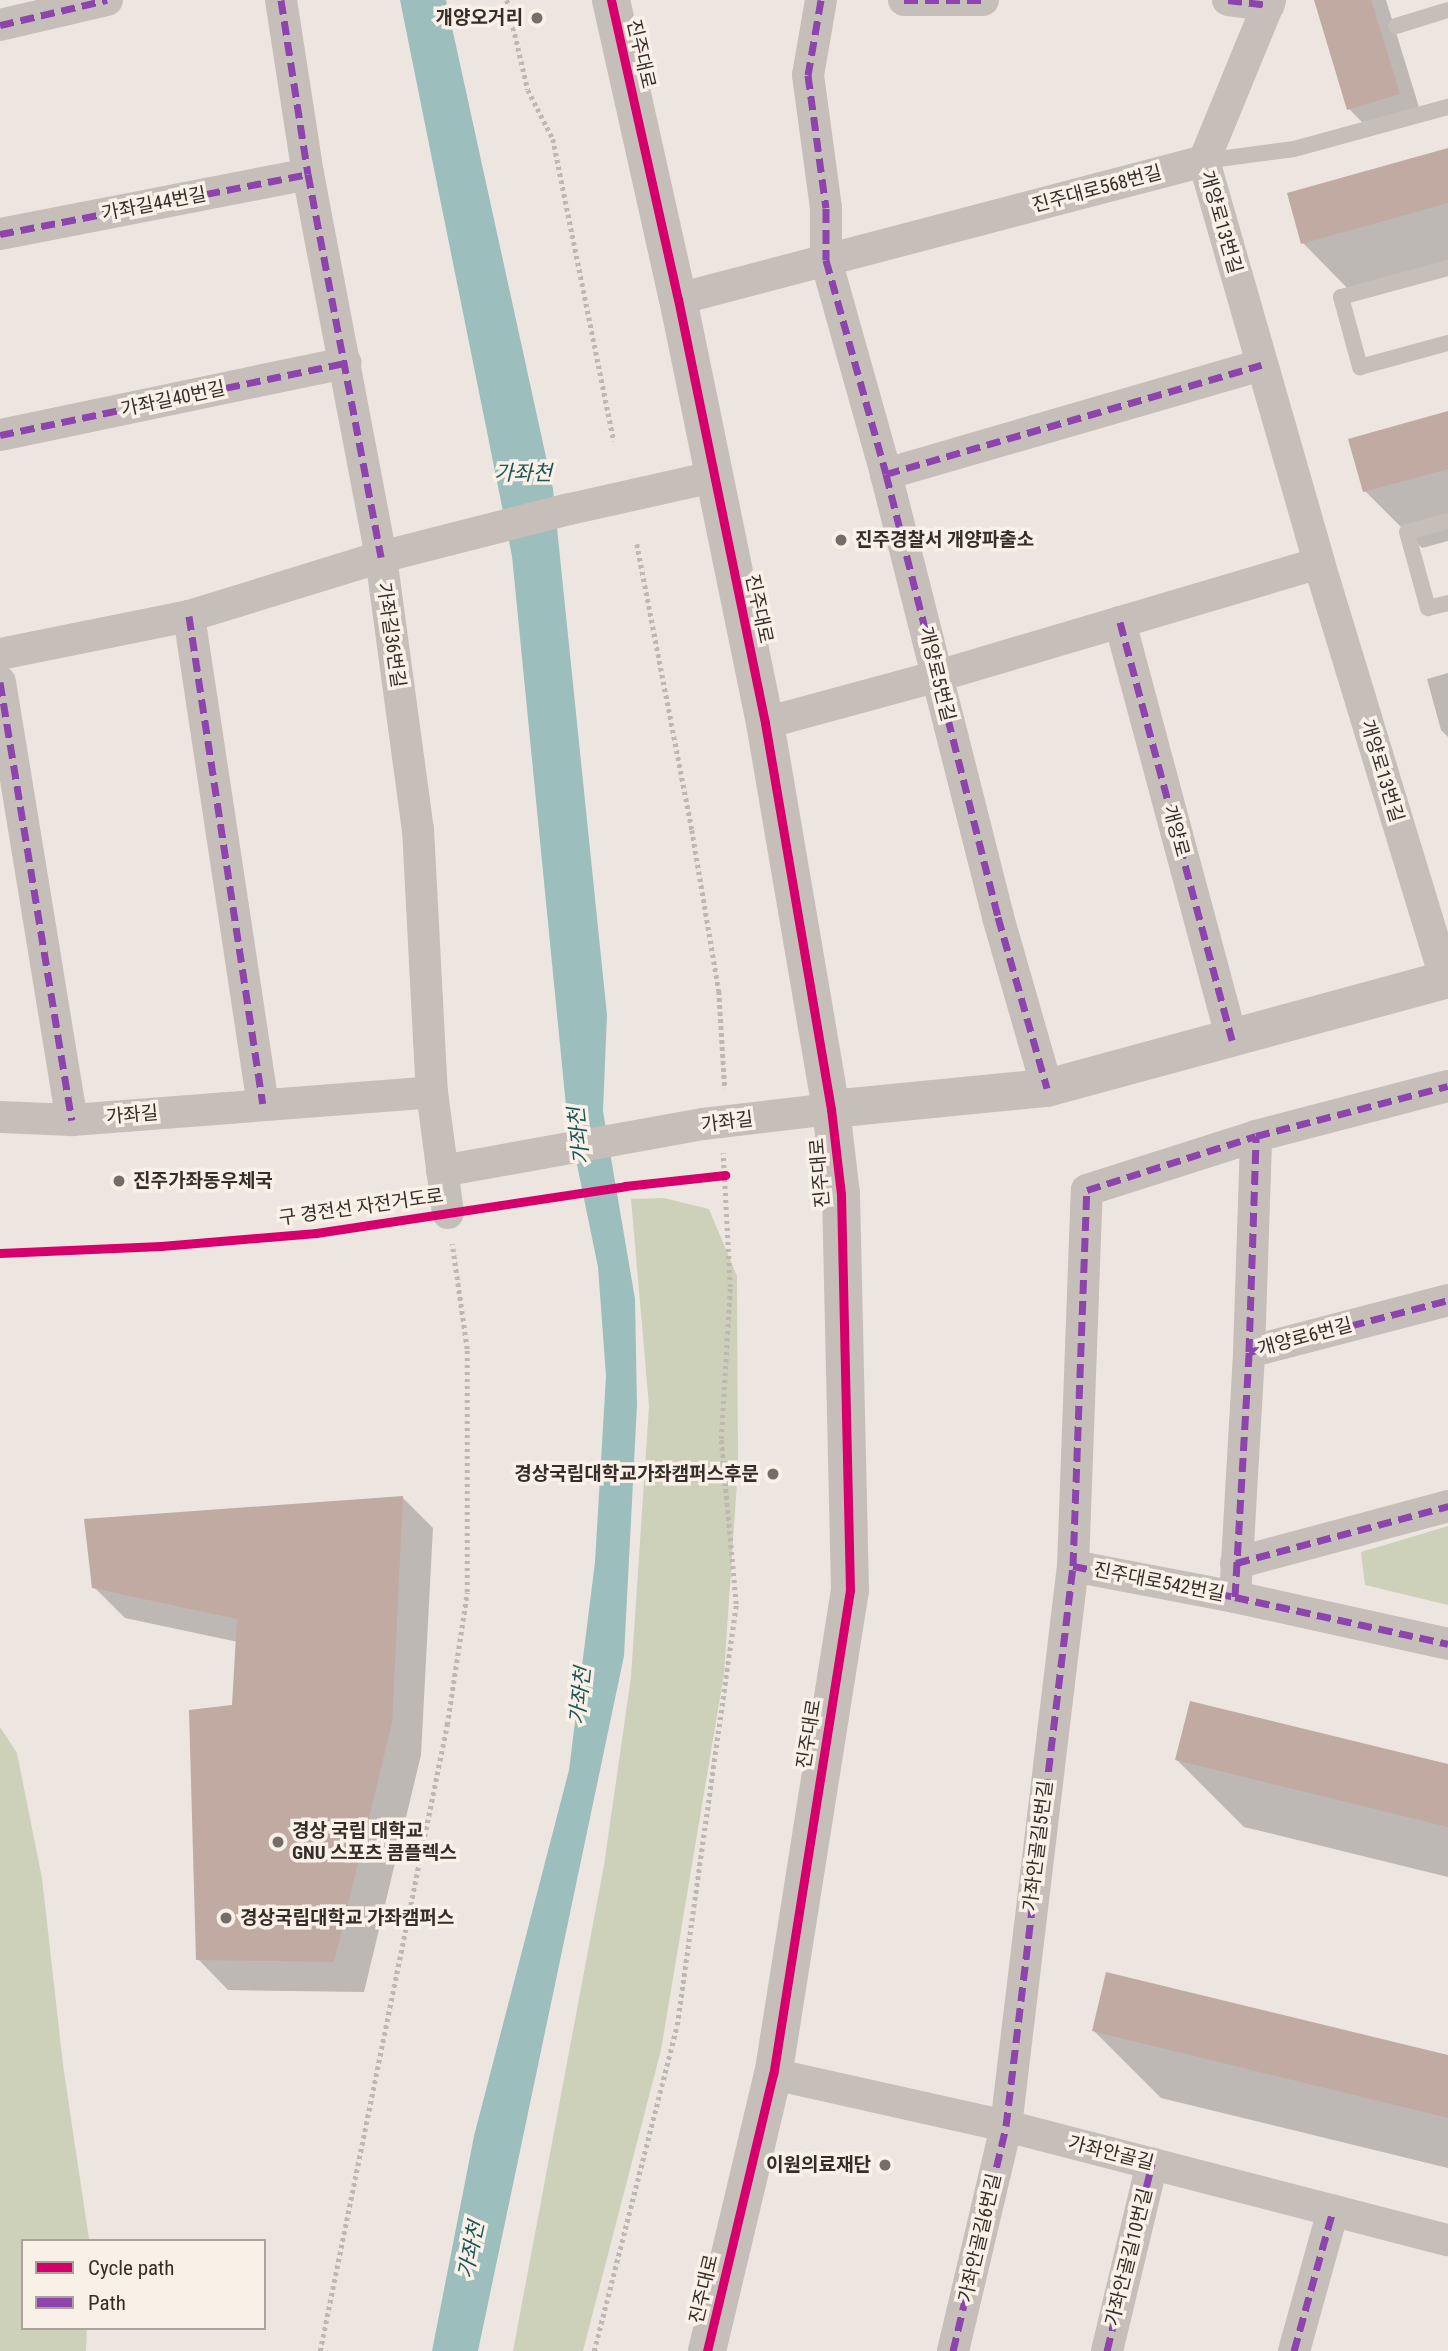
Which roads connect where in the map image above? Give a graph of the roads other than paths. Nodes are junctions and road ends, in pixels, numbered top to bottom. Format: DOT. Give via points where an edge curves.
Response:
graph roads {
  1 [pos="281,0"];
  2 [pos="611,0"];
  3 [pos="821,0"];
  4 [pos="904,0"];
  5 [pos="983,0"];
  6 [pos="1228,0"];
  7 [pos="92,2"];
  8 [pos="1270,3"];
  9 [pos="1448,10"];
  10 [pos="0,25"];
  11 [pos="1396,26"];
  12 [pos="1448,107"];
  13 [pos="1204,161"];
  14 [pos="309,174"];
  15 [pos="0,234"];
  16 [pos="826,260"];
  17 [pos="1448,268"];
  18 [pos="678,299"];
  19 [pos="1448,343"];
  20 [pos="346,363"];
  21 [pos="1262,365"];
  22 [pos="0,435"];
  23 [pos="886,474"];
  24 [pos="713,477"];
  25 [pos="1448,521"];
  26 [pos="381,557"];
  27 [pos="1320,563"];
  28 [pos="1448,603"];
  29 [pos="188,616"];
  30 [pos="1120,622"];
  31 [pos="0,654"];
  32 [pos="938,676"];
  33 [pos="0,682"];
  34 [pos="765,723"];
  35 [pos="1447,979"];
  36 [pos="1232,1040"];
  37 [pos="1448,1086"];
  38 [pos="1047,1088"];
  39 [pos="432,1092"];
  40 [pos="263,1103"];
  41 [pos="831,1108"];
  42 [pos="0,1117"];
  43 [pos="72,1120"];
  44 [pos="1256,1136"];
  45 [pos="443,1171"];
  46 [pos="448,1213"];
  47 [pos="1448,1300"];
  48 [pos="1249,1352"];
  49 [pos="1448,1506"];
  50 [pos="1236,1563"];
  51 [pos="1073,1566"];
  52 [pos="1235,1597"];
  53 [pos="1448,1644"];
  54 [pos="773,2074"];
  55 [pos="1006,2126"];
  56 [pos="1152,2163"];
  57 [pos="1333,2210"];
  58 [pos="1448,2239"];
  59 [pos="707,2351"];
  60 [pos="953,2351"];
  61 [pos="1107,2351"];
  62 [pos="1294,2351"];
  1 -- 14 [label="street"];
  2 -- 18 [label="street, 진주대로"];
  3 -- 16 [label="street" via="808,75 826,208"];
  4 -- 5 [label="street"];
  6 -- 8 [label="street"];
  7 -- 10 [label="street"];
  8 -- 13 [label="street"];
  9 -- 11 [label="lane"];
  12 -- 13 [label="lane" via="1294,149"];
  13 -- 16 [label="street, 진주대로568번길"];
  13 -- 21 [label="street, 개양로13번길"];
  14 -- 15 [label="street, 가좌길44번길"];
  14 -- 20 [label="street"];
  16 -- 18 [label="street, 진주대로568번길"];
  16 -- 23 [label="street, 개양로5번길"];
  17 -- 19 [label="lane" via="1341,297 1360,366"];
  18 -- 24 [label="street, 진주대로"];
  20 -- 22 [label="street, 가좌길40번길"];
  20 -- 26 [label="street"];
  21 -- 23 [label="street"];
  21 -- 27 [label="street, 개양로13번길"];
  23 -- 32 [label="street, 개양로5번길"];
  24 -- 26 [label="street"];
  24 -- 34 [label="street, 진주대로"];
  25 -- 28 [label="lane" via="1408,533 1428,608"];
  26 -- 29 [label="street, 가좌길36번길"];
  26 -- 39 [label="street, 가좌길36번길" via="418,830"];
  27 -- 30 [label="street"];
  27 -- 35 [label="street, 개양로13번길"];
  29 -- 31 [label="street, 가좌길36번길"];
  29 -- 40 [label="street"];
  30 -- 32 [label="street"];
  30 -- 36 [label="street, 개양로"];
  32 -- 34 [label="street"];
  32 -- 38 [label="street, 개양로5번길" via="998,917"];
  33 -- 43 [label="street"];
  34 -- 41 [label="street, 진주대로"];
  35 -- 36 [label="street"];
  36 -- 38 [label="street"];
  37 -- 44 [label="street"];
  38 -- 41 [label="street"];
  39 -- 40 [label="street, 가좌길"];
  39 -- 45 [label="street"];
  40 -- 43 [label="street, 가좌길"];
  41 -- 45 [label="street, 가좌길" via="703,1124"];
  41 -- 54 [label="street, 진주대로" via="841,1194 850,1590"];
  42 -- 43 [label="street, 가좌길"];
  44 -- 48 [label="street, 개양로6번길"];
  44 -- 51 [label="street, 진주대로542번길" via="1087,1190"];
  45 -- 46 [label="street"];
  47 -- 48 [label="street, 개양로6번길"];
  48 -- 50 [label="street"];
  49 -- 50 [label="street, 진주대로542번길"];
  50 -- 52 [label="street"];
  51 -- 52 [label="street, 진주대로542번길"];
  51 -- 55 [label="street, 가좌안골길5번길"];
  52 -- 53 [label="street, 진주대로542번길"];
  54 -- 55 [label="street, 가좌안골길"];
  54 -- 59 [label="street, 진주대로"];
  55 -- 56 [label="street, 가좌안골길"];
  55 -- 60 [label="street, 가좌안골길6번길"];
  56 -- 57 [label="street, 가좌안골길"];
  56 -- 61 [label="street, 가좌안골길10번길"];
  57 -- 58 [label="street, 가좌안골길"];
  57 -- 62 [label="street"];
}
